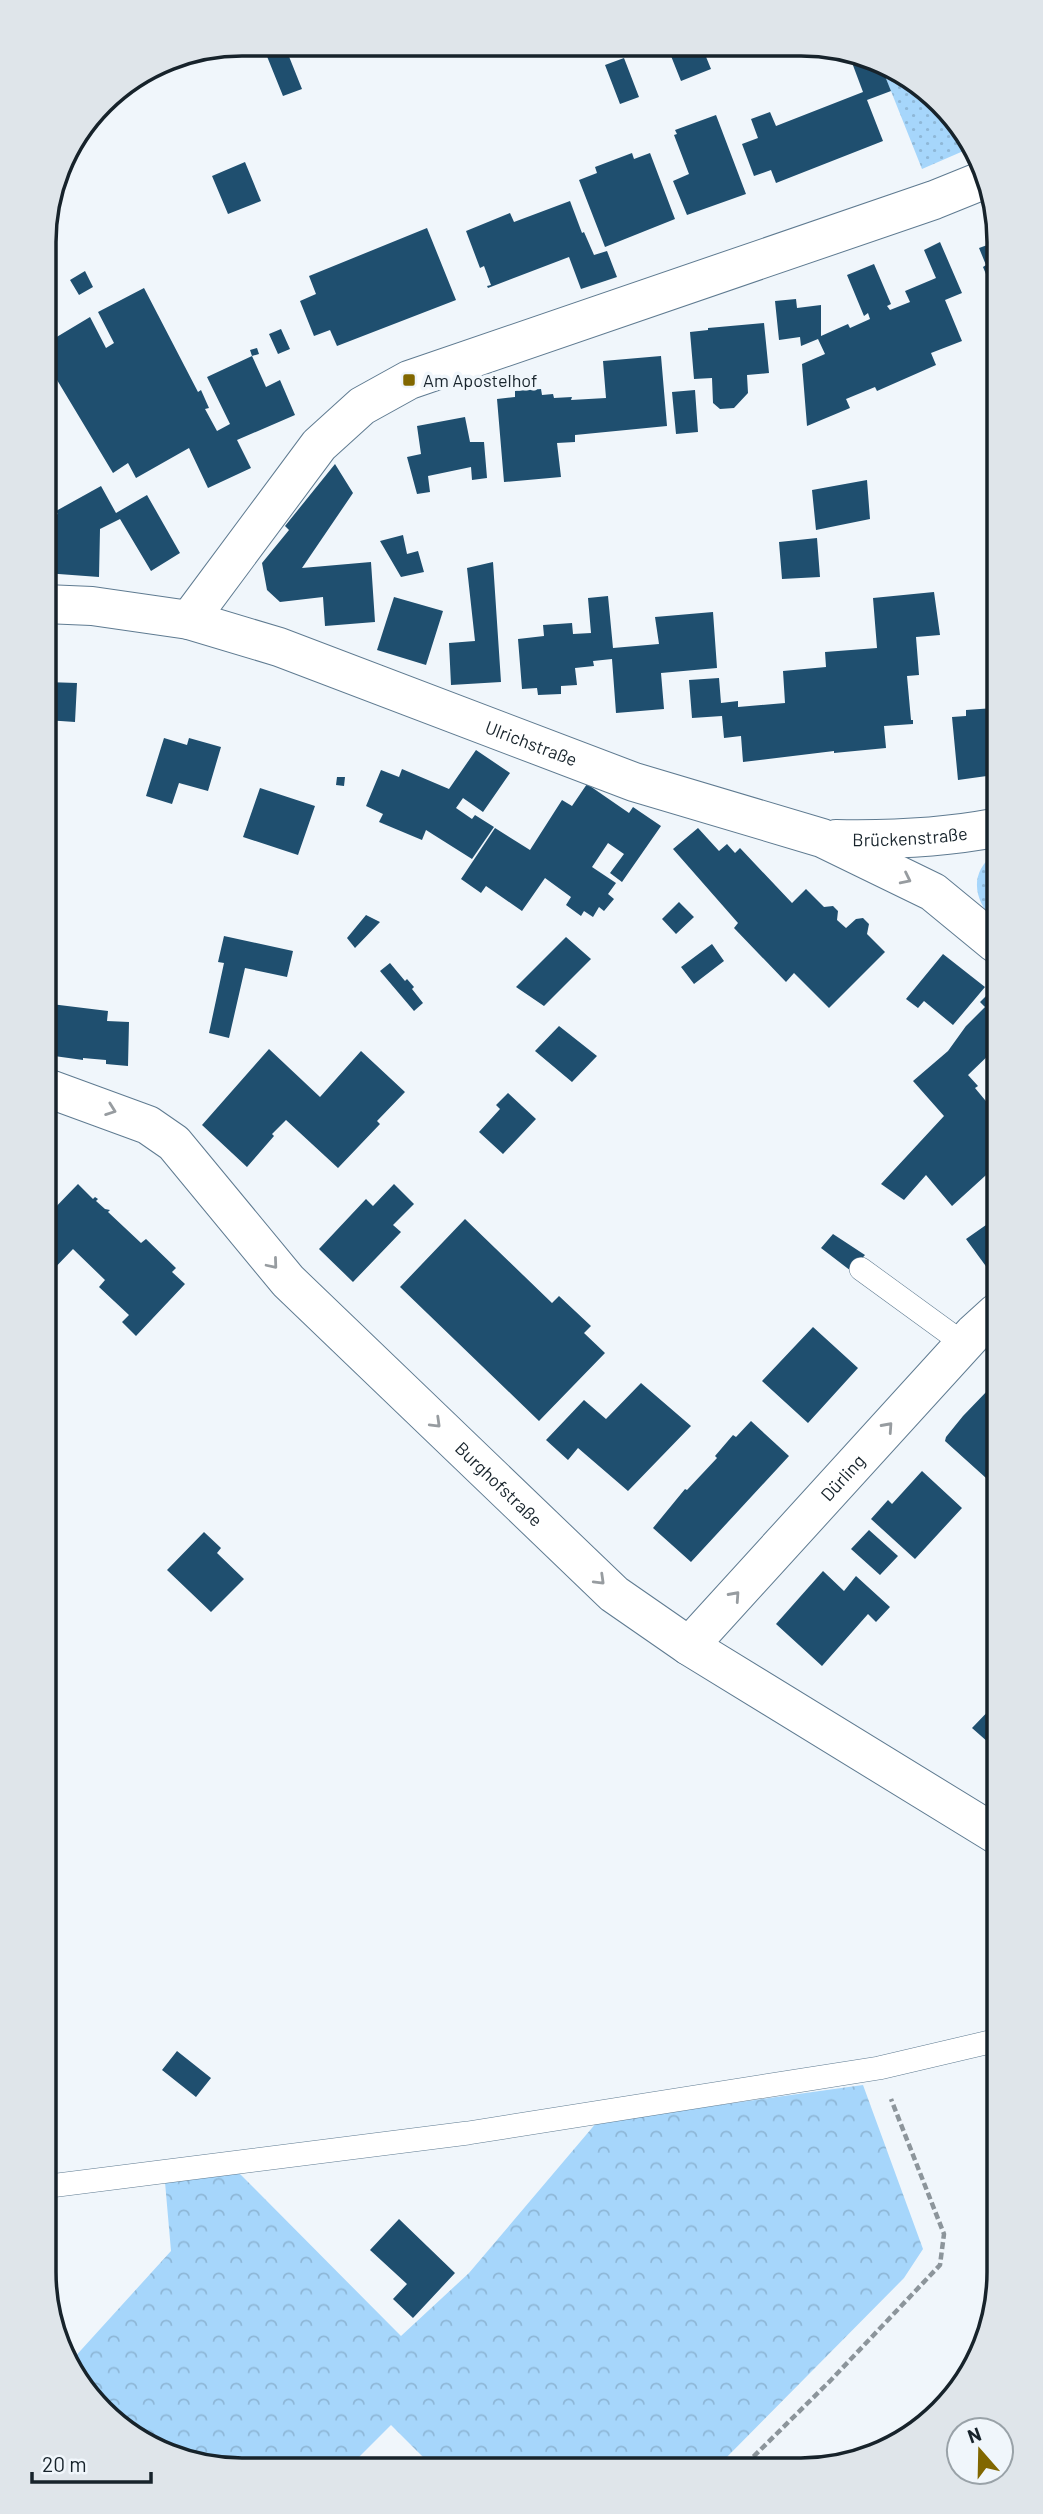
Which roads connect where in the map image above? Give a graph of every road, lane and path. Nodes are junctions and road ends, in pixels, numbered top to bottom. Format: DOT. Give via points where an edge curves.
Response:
graph roads {
  1 [pos="977,183"];
  2 [pos="56,604"];
  3 [pos="189,620"];
  4 [pos="982,830"];
  5 [pos="822,838"];
  6 [pos="962,917"];
  7 [pos="987,937"];
  8 [pos="56,1091"];
  9 [pos="861,1269"];
  10 [pos="987,1322"];
  11 [pos="964,1345"];
  12 [pos="689,1646"];
  13 [pos="987,1828"];
  14 [pos="987,2043"];
  15 [pos="879,2068"];
  16 [pos="56,2185"];
  17 [pos="752,2458"];
  1 -- 3 [label="street" via="409,380 362,406 318,445"];
  2 -- 3 [label="street, Ulrichstraße"];
  3 -- 5 [label="street, Ulrichstraße" via="279,647 634,782"];
  4 -- 5 [label="street, Brückenstraße" via="894,840"];
  4 -- 6 [label="street" via="954,851 948,869"];
  5 -- 6 [label="street, Ulrichstraße, one-way" via="933,892"];
  6 -- 7 [label="street, Ulrichstraße"];
  8 -- 12 [label="street, Burghofstraße, one-way" via="148,1125 174,1143 288,1281 614,1594"];
  9 -- 11 [label="lane"];
  10 -- 11 [label="street, Dürling"];
  12 -- 11 [label="street, Dürling, one-way"];
  12 -- 13 [label="street, Burghofstraße"];
  14 -- 15 [label="lane"];
  15 -- 16 [label="lane" via="468,2133"];
  15 -- 17 [label="path" via="944,2234 940,2265"];
}
